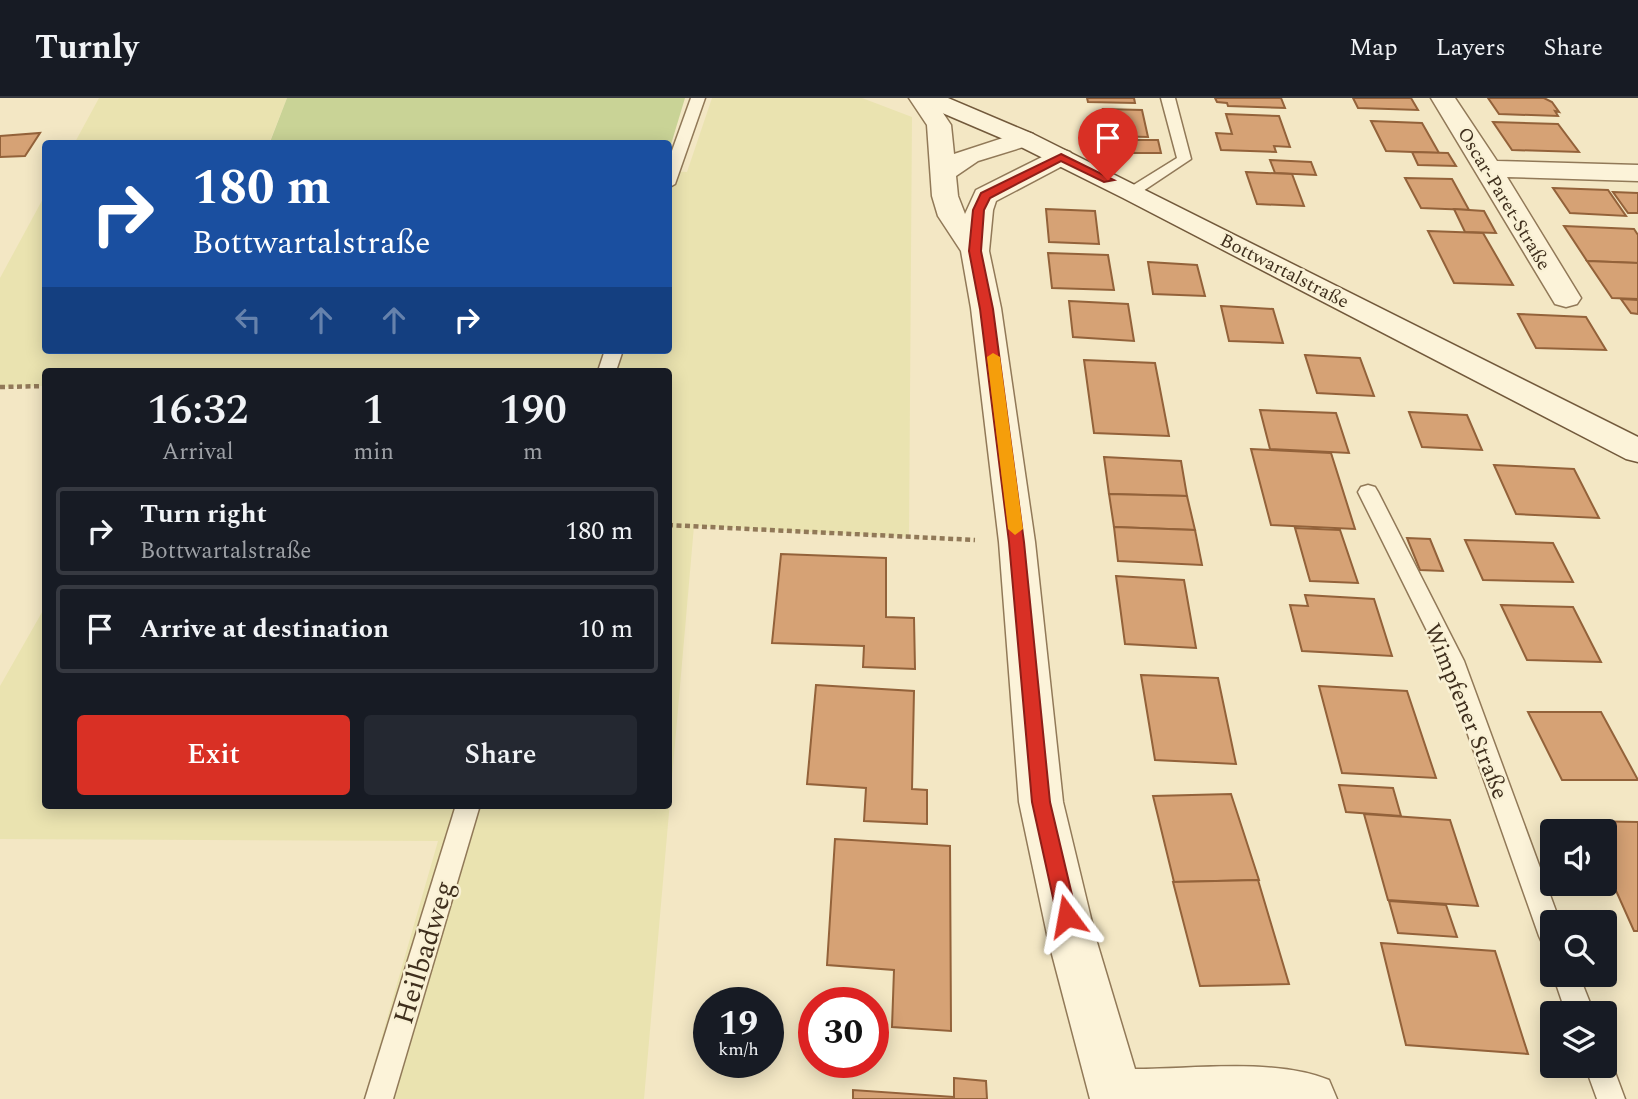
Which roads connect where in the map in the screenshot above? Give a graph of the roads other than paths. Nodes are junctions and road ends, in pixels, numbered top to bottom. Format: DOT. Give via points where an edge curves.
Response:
graph roads {
  1 [pos="698,98"];
  2 [pos="921,98"];
  3 [pos="927,98"];
  4 [pos="1168,98"];
  5 [pos="1443,98"];
  6 [pos="1024,139"];
  7 [pos="1061,157"];
  8 [pos="1489,169"];
  9 [pos="944,172"];
  10 [pos="672,173"];
  11 [pos="1638,173"];
  12 [pos="1132,192"];
  13 [pos="975,251"];
  14 [pos="1566,298"];
  15 [pos="1638,451"];
  16 [pos="1368,492"];
  17 [pos="467,809"];
  18 [pos="1543,910"];
  19 [pos="1603,1078"];
  20 [pos="1116,1098"];
  21 [pos="379,1099"];
  22 [pos="1310,1099"];
  23 [pos="1611,1099"];
  1 -- 10 [label="lane"];
  2 -- 9 [label="street" via="939,125"];
  3 -- 6 [label="street, Bottwartalstraße"];
  4 -- 12 [label="lane" via="1184,159"];
  5 -- 8 [label="street, Oscar-Paret-Straße"];
  6 -- 7 [label="street, Bottwartalstraße"];
  6 -- 9 [label="street" via="969,156"];
  7 -- 12 [label="street, Bottwartalstraße"];
  7 -- 13 [label="street" via="985,196 978,210"];
  8 -- 11 [label="street"];
  8 -- 14 [label="street, Oscar-Paret-Straße"];
  9 -- 13 [label="street" via="952,216"];
  12 -- 15 [label="street, Bottwartalstraße"];
  13 -- 20 [label="street" via="1017,542 1041,802 1072,939"];
  16 -- 18 [label="lane, Wimpfener Straße" via="1453,661"];
  17 -- 21 [label="lane, Heilbadweg"];
  19 -- 23 [label="lane"];
  20 -- 22 [label="street" via="1283,1094"];
}
